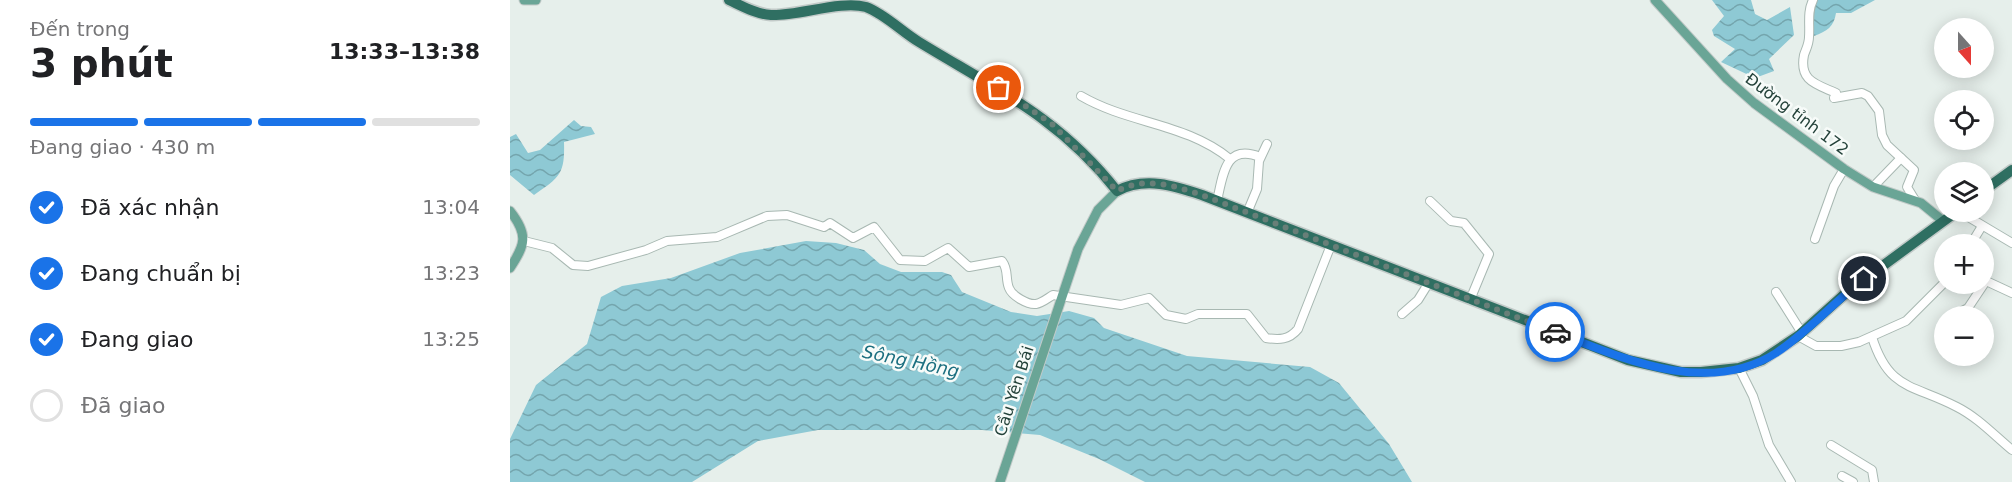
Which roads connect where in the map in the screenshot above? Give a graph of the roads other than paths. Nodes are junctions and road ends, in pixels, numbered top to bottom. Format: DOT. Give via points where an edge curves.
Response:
graph roads {
  1 [pos="524,0"];
  2 [pos="536,0"];
  3 [pos="729,0"];
  4 [pos="1655,0"];
  5 [pos="1813,0"];
  6 [pos="1081,96"];
  7 [pos="1267,144"];
  8 [pos="1260,157"];
  9 [pos="1901,158"];
  10 [pos="1230,159"];
  11 [pos="1844,169"];
  12 [pos="2012,170"];
  13 [pos="1994,184"];
  14 [pos="1873,187"];
  15 [pos="1117,191"];
  16 [pos="1915,200"];
  17 [pos="1217,201"];
  18 [pos="1430,201"];
  19 [pos="510,212"];
  20 [pos="1247,213"];
  21 [pos="1934,214"];
  22 [pos="1942,222"];
  23 [pos="1975,222"];
  24 [pos="1982,226"];
  25 [pos="1977,234"];
  26 [pos="1815,239"];
  27 [pos="524,241"];
  28 [pos="2012,243"];
  29 [pos="1331,245"];
  30 [pos="510,268"];
  31 [pos="1428,284"];
  32 [pos="1994,284"];
  33 [pos="1776,292"];
  34 [pos="1934,293"];
  35 [pos="2012,293"];
  36 [pos="1061,295"];
  37 [pos="1470,300"];
  38 [pos="1402,314"];
  39 [pos="1800,335"];
  40 [pos="1872,337"];
  41 [pos="1739,368"];
  42 [pos="1831,445"];
  43 [pos="2012,450"];
  44 [pos="1842,476"];
  45 [pos="1000,482"];
  46 [pos="1791,482"];
  47 [pos="1853,482"];
  48 [pos="1874,482"];
  1 -- 2 [label="main road"];
  3 -- 15 [label="highway" via="772,15 866,7 1038,112"];
  4 -- 11 [label="main road, Đường tỉnh 172" via="1743,94"];
  5 -- 9 [label="street" via="1803,64 1805,76 1835,96 1869,96 1879,111 1883,138"];
  6 -- 10 [label="street" via="1115,113 1197,137"];
  7 -- 8 [label="street"];
  8 -- 10 [label="street" via="1238,153"];
  8 -- 20 [label="street" via="1257,189"];
  9 -- 14 [label="street"];
  9 -- 16 [label="street" via="1914,170 1907,187"];
  10 -- 17 [label="street"];
  11 -- 14 [label="main road, Đường tỉnh 172"];
  11 -- 26 [label="street"];
  12 -- 13 [label="highway"];
  14 -- 16 [label="main road, Đường tỉnh 172"];
  15 -- 17 [label="highway" via="1134,184 1170,185"];
  15 -- 36 [label="main road, Cầu Yên Bái" via="1086,228"];
  16 -- 21 [label="main road, Đường tỉnh 172"];
  17 -- 20 [label="highway"];
  18 -- 37 [label="street" via="1451,221 1464,223 1489,254"];
  19 -- 27 [label="main road"];
  20 -- 29 [label="highway"];
  22 -- 39 [label="highway" via="1847,292"];
  23 -- 24 [label="street"];
  24 -- 25 [label="street"];
  24 -- 28 [label="street"];
  27 -- 30 [label="main road"];
  27 -- 36 [label="street" via="552,248 573,265 588,266 667,241 717,237 755,219 787,215 818,226 830,223 853,238 874,227 900,260 925,261 948,248 969,267 1002,261 1014,295 1039,304 1053,295"];
  29 -- 31 [label="highway"];
  29 -- 36 [label="street" via="1298,329 1280,340 1266,338 1247,314 1198,314 1186,319 1166,315 1149,298 1121,305"];
  31 -- 37 [label="highway"];
  31 -- 38 [label="street"];
  32 -- 35 [label="street"];
  33 -- 39 [label="street"];
  34 -- 40 [label="street" via="1906,321"];
  36 -- 45 [label="main road, Cầu Yên Bái"];
  37 -- 41 [label="highway" via="1655,367 1701,372"];
  39 -- 40 [label="street" via="1808,343 1827,347"];
  39 -- 41 [label="highway" via="1775,353"];
  40 -- 43 [label="street" via="1885,368 1904,386 1958,407"];
  41 -- 46 [label="street" via="1754,396 1769,445"];
  42 -- 48 [label="street" via="1872,470"];
  44 -- 47 [label="street"];
}
